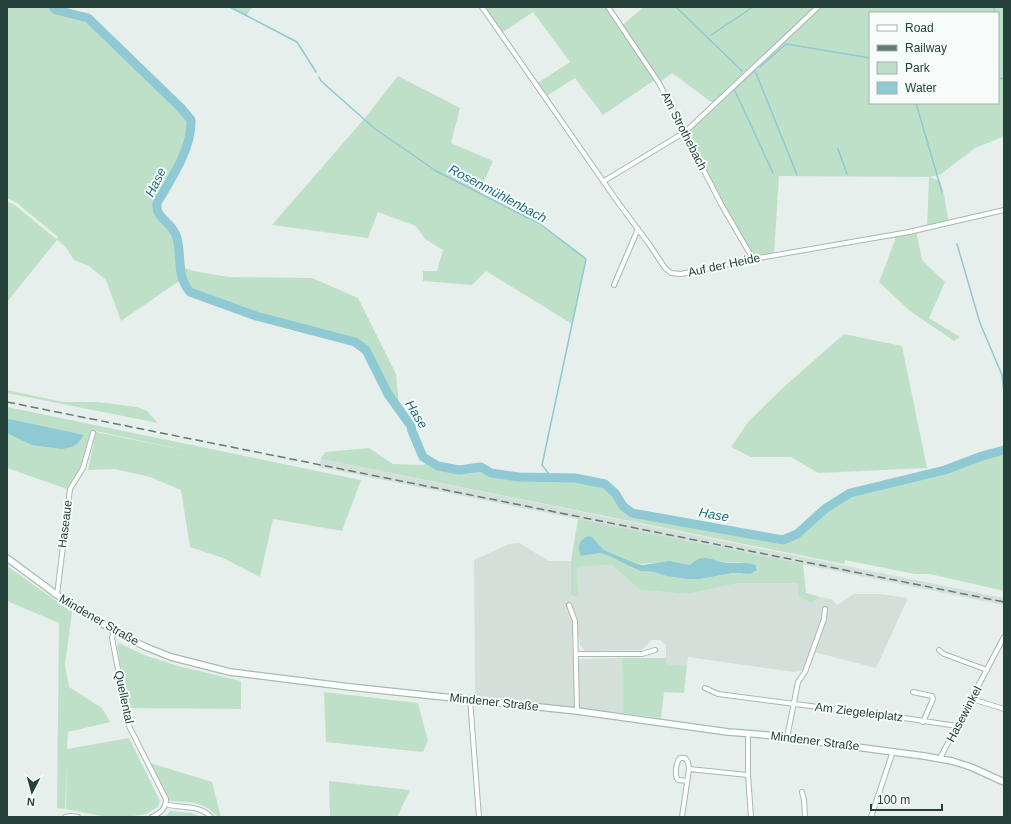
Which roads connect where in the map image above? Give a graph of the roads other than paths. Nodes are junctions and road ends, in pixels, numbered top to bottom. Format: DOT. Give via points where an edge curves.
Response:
graph roads {
  1 [pos="482,7"];
  2 [pos="608,7"];
  3 [pos="818,7"];
  4 [pos="685,132"];
  5 [pos="604,181"];
  6 [pos="1004,210"];
  7 [pos="638,229"];
  8 [pos="753,259"];
  9 [pos="614,285"];
  10 [pos="93,432"];
  11 [pos="7,558"];
  12 [pos="57,595"];
  13 [pos="569,604"];
  14 [pos="825,609"];
  15 [pos="114,631"];
  16 [pos="1004,637"];
  17 [pos="655,650"];
  18 [pos="939,650"];
  19 [pos="576,654"];
  20 [pos="987,670"];
  21 [pos="705,688"];
  22 [pos="913,692"];
  23 [pos="470,699"];
  24 [pos="972,699"];
  25 [pos="794,704"];
  26 [pos="1004,709"];
  27 [pos="577,711"];
  28 [pos="923,722"];
  29 [pos="958,726"];
  30 [pos="748,733"];
  31 [pos="787,738"];
  32 [pos="893,751"];
  33 [pos="940,758"];
  34 [pos="689,768"];
  35 [pos="748,775"];
  36 [pos="687,781"];
  37 [pos="1004,782"];
  38 [pos="802,792"];
  39 [pos="166,804"];
  40 [pos="65,817"];
  41 [pos="78,817"];
  42 [pos="152,817"];
  43 [pos="211,817"];
  44 [pos="479,817"];
  45 [pos="682,817"];
  46 [pos="751,817"];
  47 [pos="805,817"];
  48 [pos="871,817"];
  1 -- 5 [label="street, Auf der Heide"];
  2 -- 4 [label="street, Am Strothebach" via="659,83"];
  3 -- 4 [label="street"];
  4 -- 5 [label="street"];
  4 -- 8 [label="street, Am Strothebach" via="721,204"];
  5 -- 7 [label="street, Auf der Heide"];
  6 -- 8 [label="street, Auf der Heide" via="909,232"];
  7 -- 8 [label="street, Auf der Heide" via="664,268 671,273 681,274"];
  7 -- 9 [label="street"];
  10 -- 12 [label="street, Haseaue" via="83,468 70,489"];
  11 -- 12 [label="main road, Mindener Straße"];
  12 -- 15 [label="main road, Mindener Straße"];
  13 -- 19 [label="street" via="575,621"];
  14 -- 25 [label="street" via="824,620 805,672 798,682"];
  15 -- 23 [label="main road, Mindener Straße" via="171,657 230,672"];
  15 -- 39 [label="street, Quellental" via="112,638 129,726 166,799"];
  16 -- 20 [label="street, Hasewinkel"];
  17 -- 19 [label="street" via="642,654"];
  18 -- 20 [label="street, Hasewinkel"];
  19 -- 27 [label="street"];
  20 -- 24 [label="street, Hasewinkel"];
  21 -- 25 [label="street, Am Ziegeleiplatz" via="718,694"];
  22 -- 28 [label="street" via="932,696 933,699"];
  23 -- 27 [label="main road, Mindener Straße"];
  23 -- 44 [label="street"];
  24 -- 26 [label="street"];
  24 -- 29 [label="street, Hasewinkel"];
  25 -- 28 [label="street, Am Ziegeleiplatz"];
  25 -- 31 [label="street"];
  27 -- 30 [label="main road, Mindener Straße"];
  28 -- 29 [label="street, Am Ziegeleiplatz"];
  29 -- 33 [label="street, Hasewinkel"];
  30 -- 31 [label="main road, Mindener Straße"];
  30 -- 35 [label="street"];
  31 -- 32 [label="main road, Mindener Straße"];
  32 -- 33 [label="main road, Mindener Straße"];
  32 -- 48 [label="street"];
  33 -- 37 [label="main road, Mindener Straße" via="971,767"];
  34 -- 35 [label="street"];
  34 -- 36 [label="street"];
  34 -- 36 [label="street" via="685,758 678,760 676,777 678,780"];
  35 -- 46 [label="street"];
  36 -- 45 [label="street"];
  38 -- 47 [label="street"];
  39 -- 42 [label="street" via="162,812"];
  39 -- 43 [label="street" via="193,807"];
  40 -- 41 [label="street"];
}
